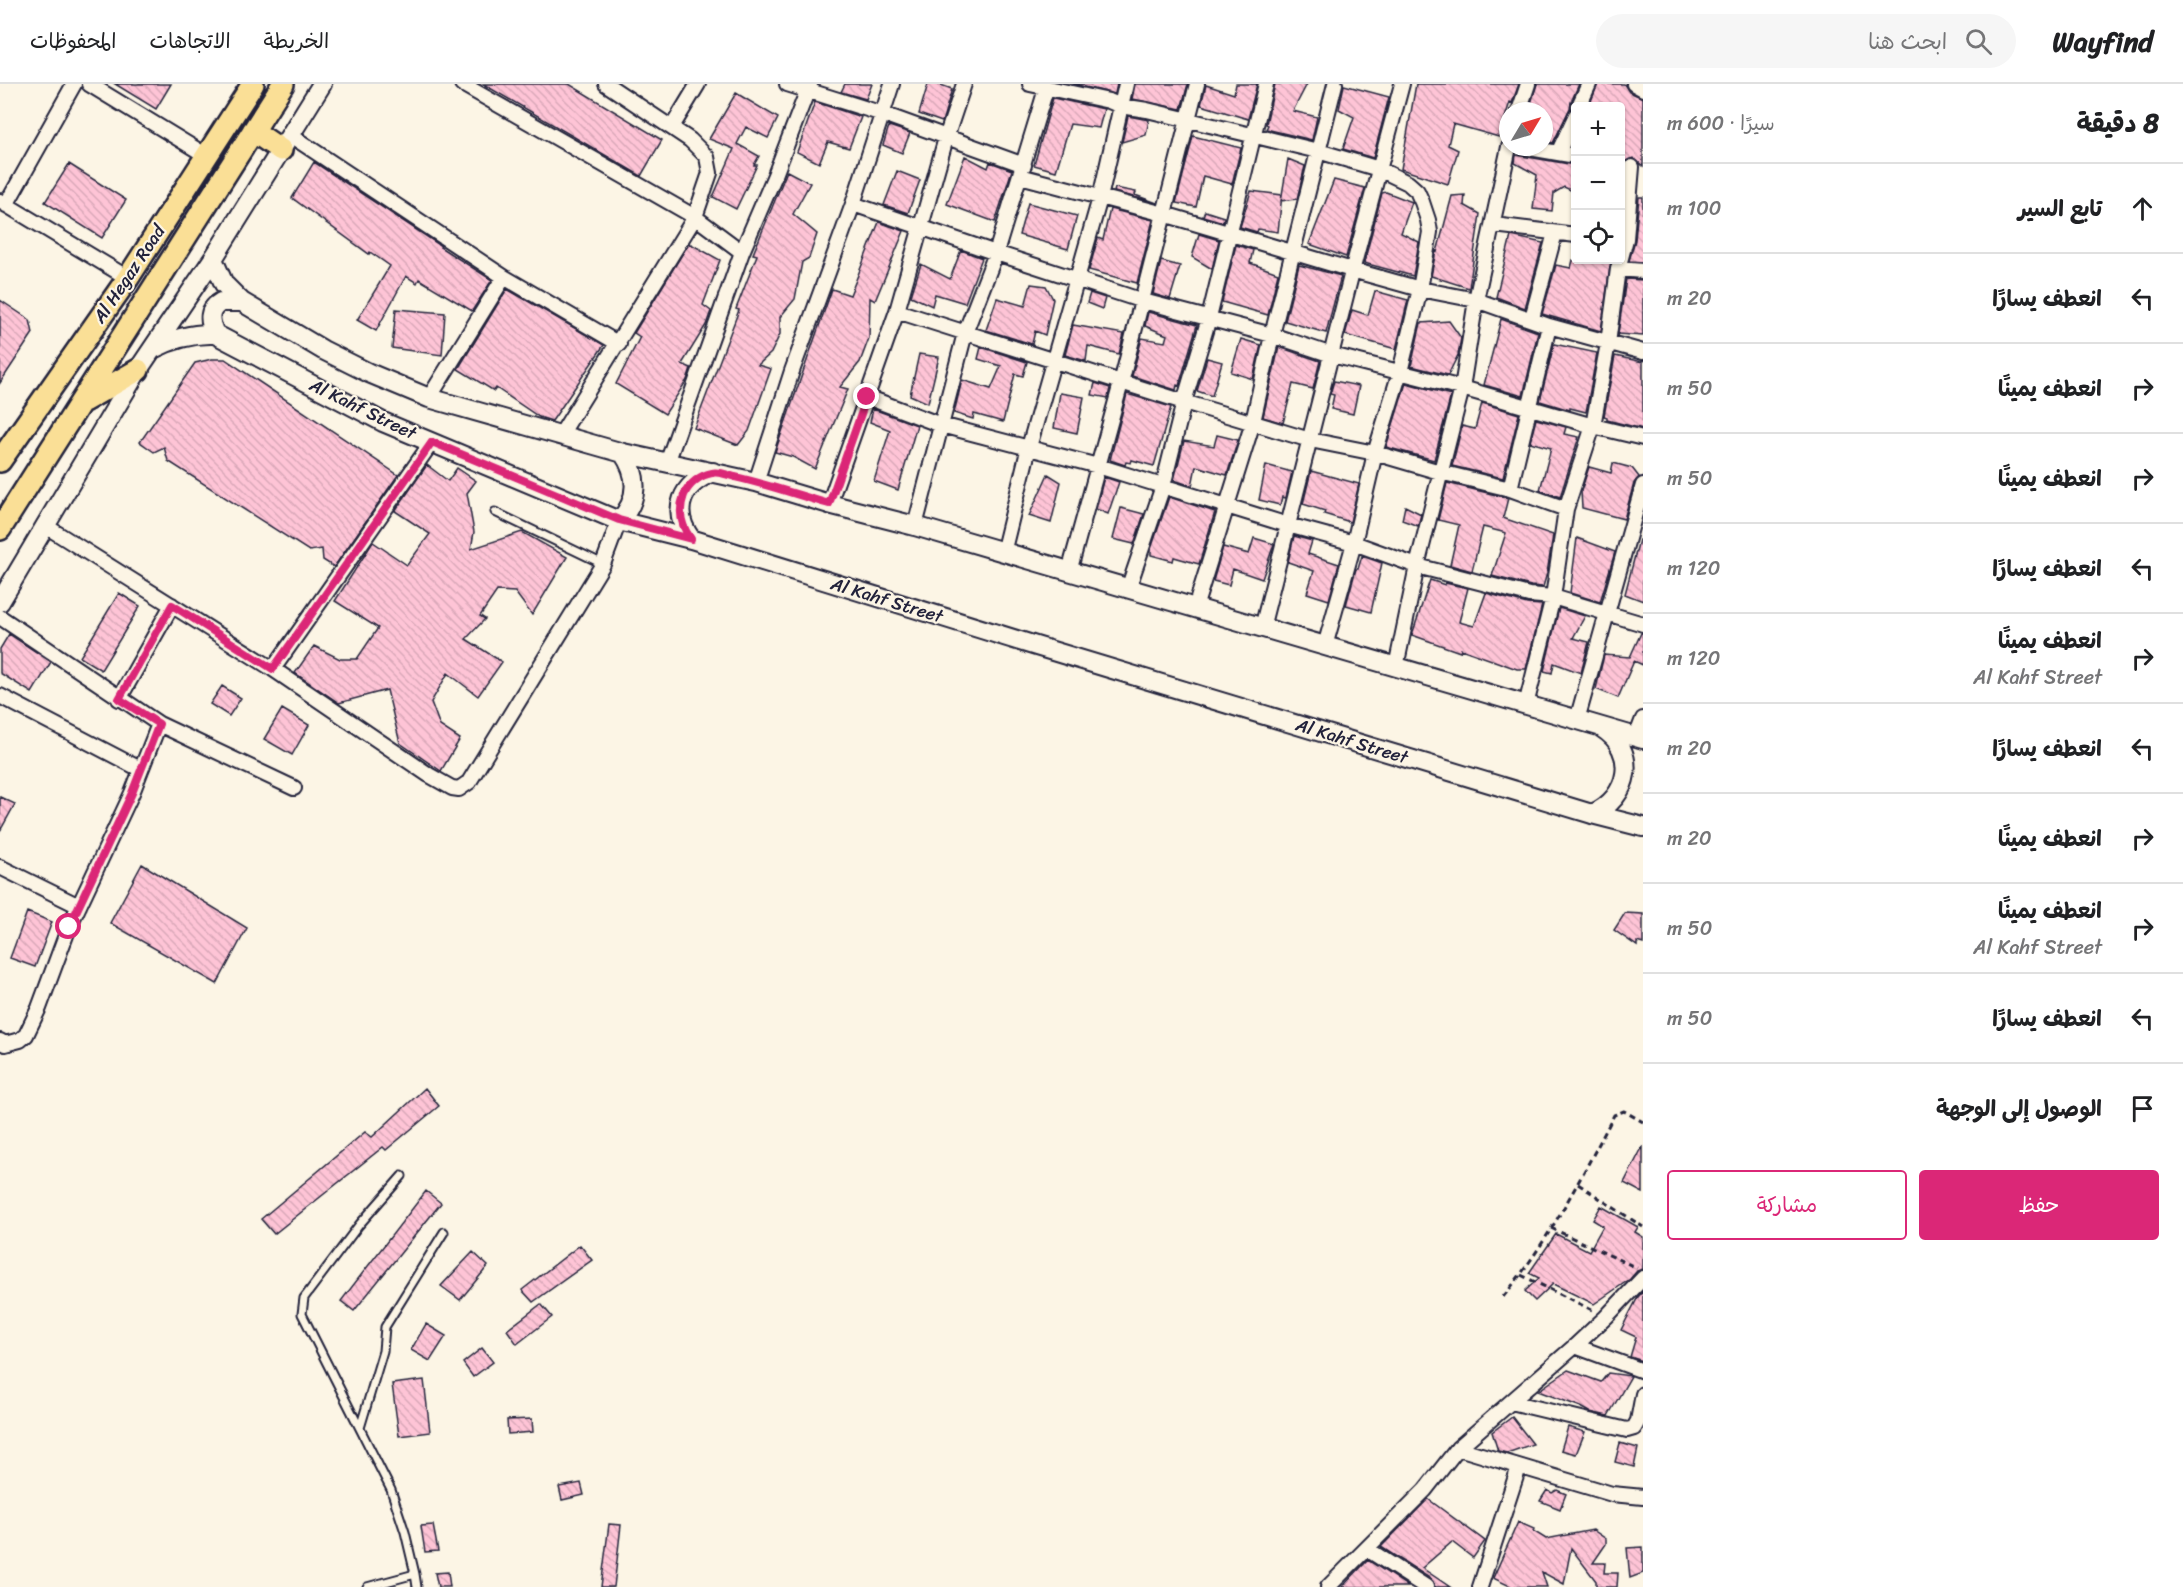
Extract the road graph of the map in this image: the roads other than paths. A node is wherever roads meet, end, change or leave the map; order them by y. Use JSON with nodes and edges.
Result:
{"nodes":[{"id":1,"x":74,"y":84,"type":"edge"},
{"id":2,"x":89,"y":84,"type":"edge"},
{"id":3,"x":253,"y":84,"type":"edge"},
{"id":4,"x":283,"y":84,"type":"edge"},
{"id":5,"x":322,"y":84,"type":"edge"},
{"id":6,"x":462,"y":84,"type":"edge"},
{"id":7,"x":606,"y":84,"type":"edge"},
{"id":8,"x":698,"y":84,"type":"edge"},
{"id":9,"x":787,"y":84,"type":"edge"},
{"id":10,"x":892,"y":84,"type":"edge"},
{"id":11,"x":964,"y":84,"type":"edge"},
{"id":12,"x":1030,"y":84,"type":"edge"},
{"id":13,"x":1126,"y":84,"type":"edge"},
{"id":14,"x":1197,"y":84,"type":"edge"},
{"id":15,"x":1266,"y":84,"type":"edge"},
{"id":16,"x":1335,"y":84,"type":"edge"},
{"id":17,"x":1402,"y":84,"type":"edge"},
{"id":18,"x":1528,"y":84,"type":"edge"},
{"id":19,"x":1589,"y":84,"type":"edge"},
{"id":20,"x":1634,"y":84,"type":"edge"},
{"id":21,"x":808,"y":87,"type":"edge"},
{"id":22,"x":1643,"y":88,"type":"edge"},
{"id":23,"x":1046,"y":89,"type":"junction"},
{"id":24,"x":1522,"y":102,"type":"edge"},
{"id":25,"x":1581,"y":102,"type":"edge"},
{"id":26,"x":1121,"y":106,"type":"junction"},
{"id":27,"x":882,"y":114,"type":"junction"},
{"id":28,"x":1187,"y":121,"type":"junction"},
{"id":29,"x":1571,"y":124,"type":"edge"},
{"id":30,"x":672,"y":128,"type":"junction"},
{"id":31,"x":253,"y":131,"type":"junction"},
{"id":32,"x":1252,"y":137,"type":"junction"},
{"id":33,"x":946,"y":138,"type":"junction"},
{"id":34,"x":286,"y":143,"type":"junction"},
{"id":35,"x":1318,"y":151,"type":"junction"},
{"id":36,"x":1553,"y":152,"type":"edge"},
{"id":37,"x":1558,"y":153,"type":"junction"},
{"id":38,"x":1571,"y":155,"type":"edge"},
{"id":39,"x":207,"y":156,"type":"junction"},
{"id":40,"x":1507,"y":156,"type":"edge"},
{"id":41,"x":1632,"y":168,"type":"edge"},
{"id":42,"x":1379,"y":169,"type":"junction"},
{"id":43,"x":1022,"y":171,"type":"junction"},
{"id":44,"x":1100,"y":198,"type":"junction"},
{"id":45,"x":3,"y":203,"type":"edge"},
{"id":46,"x":854,"y":204,"type":"junction"},
{"id":47,"x":1164,"y":214,"type":"junction"},
{"id":48,"x":695,"y":217,"type":"junction"},
{"id":49,"x":1625,"y":223,"type":"edge"},
{"id":50,"x":1494,"y":225,"type":"junction"},
{"id":51,"x":921,"y":226,"type":"junction"},
{"id":52,"x":1555,"y":233,"type":"junction"},
{"id":53,"x":1230,"y":235,"type":"junction"},
{"id":54,"x":1571,"y":235,"type":"edge"},
{"id":55,"x":742,"y":252,"type":"junction"},
{"id":56,"x":996,"y":253,"type":"junction"},
{"id":57,"x":1293,"y":253,"type":"junction"},
{"id":58,"x":213,"y":259,"type":"junction"},
{"id":59,"x":1619,"y":264,"type":"edge"},
{"id":60,"x":1618,"y":269,"type":"junction"},
{"id":61,"x":1352,"y":270,"type":"junction"},
{"id":62,"x":1643,"y":271,"type":"edge"},
{"id":63,"x":504,"y":277,"type":"junction"},
{"id":64,"x":128,"y":278,"type":"junction"},
{"id":65,"x":1077,"y":278,"type":"junction"},
{"id":66,"x":1420,"y":289,"type":"junction"},
{"id":67,"x":1476,"y":300,"type":"junction"},
{"id":68,"x":1143,"y":301,"type":"junction"},
{"id":69,"x":242,"y":302,"type":"junction"},
{"id":70,"x":897,"y":311,"type":"junction"},
{"id":71,"x":1209,"y":318,"type":"junction"},
{"id":72,"x":1532,"y":318,"type":"junction"},
{"id":73,"x":1549,"y":326,"type":"junction"},
{"id":74,"x":965,"y":333,"type":"junction"},
{"id":75,"x":215,"y":334,"type":"junction"},
{"id":76,"x":1272,"y":335,"type":"junction"},
{"id":77,"x":1608,"y":343,"type":"junction"},
{"id":78,"x":619,"y":344,"type":"junction"},
{"id":79,"x":153,"y":349,"type":"junction"},
{"id":80,"x":1643,"y":352,"type":"edge"},
{"id":81,"x":1332,"y":355,"type":"junction"},
{"id":82,"x":1052,"y":362,"type":"junction"},
{"id":83,"x":138,"y":370,"type":"junction"},
{"id":84,"x":1400,"y":372,"type":"junction"},
{"id":85,"x":1121,"y":383,"type":"junction"},
{"id":86,"x":1462,"y":387,"type":"junction"},
{"id":87,"x":867,"y":397,"type":"junction"},
{"id":88,"x":429,"y":398,"type":"junction"},
{"id":89,"x":1184,"y":402,"type":"junction"},
{"id":90,"x":81,"y":403,"type":"junction"},
{"id":91,"x":1528,"y":408,"type":"junction"},
{"id":92,"x":1253,"y":422,"type":"junction"},
{"id":93,"x":941,"y":425,"type":"junction"},
{"id":94,"x":1593,"y":426,"type":"junction"},
{"id":95,"x":560,"y":436,"type":"junction"},
{"id":96,"x":1643,"y":438,"type":"edge"},
{"id":97,"x":1310,"y":440,"type":"junction"},
{"id":98,"x":432,"y":442,"type":"junction"},
{"id":99,"x":1029,"y":447,"type":"junction"},
{"id":100,"x":623,"y":453,"type":"junction"},
{"id":101,"x":1375,"y":453,"type":"junction"},
{"id":102,"x":0,"y":461,"type":"edge"},
{"id":103,"x":667,"y":463,"type":"junction"},
{"id":104,"x":1098,"y":466,"type":"junction"},
{"id":105,"x":713,"y":472,"type":"junction"},
{"id":106,"x":1440,"y":472,"type":"junction"},
{"id":107,"x":756,"y":482,"type":"junction"},
{"id":108,"x":1643,"y":485,"type":"edge"},
{"id":109,"x":1163,"y":486,"type":"junction"},
{"id":110,"x":1510,"y":489,"type":"junction"},
{"id":111,"x":829,"y":504,"type":"junction"},
{"id":112,"x":1226,"y":506,"type":"junction"},
{"id":113,"x":1566,"y":509,"type":"junction"},
{"id":114,"x":495,"y":512,"type":"dead end"},
{"id":115,"x":619,"y":520,"type":"junction"},
{"id":116,"x":44,"y":525,"type":"junction"},
{"id":117,"x":1288,"y":525,"type":"junction"},
{"id":118,"x":915,"y":526,"type":"junction"},
{"id":119,"x":0,"y":529,"type":"edge"},
{"id":120,"x":691,"y":539,"type":"junction"},
{"id":121,"x":1354,"y":543,"type":"junction"},
{"id":122,"x":1003,"y":553,"type":"junction"},
{"id":123,"x":603,"y":564,"type":"junction"},
{"id":124,"x":1418,"y":566,"type":"junction"},
{"id":125,"x":1069,"y":572,"type":"junction"},
{"id":126,"x":1128,"y":589,"type":"junction"},
{"id":127,"x":1553,"y":597,"type":"junction"},
{"id":128,"x":0,"y":602,"type":"edge"},
{"id":129,"x":172,"y":605,"type":"junction"},
{"id":130,"x":1195,"y":609,"type":"junction"},
{"id":131,"x":1608,"y":614,"type":"junction"},
{"id":132,"x":0,"y":617,"type":"edge"},
{"id":133,"x":1643,"y":624,"type":"edge"},
{"id":134,"x":1262,"y":628,"type":"junction"},
{"id":135,"x":1325,"y":646,"type":"junction"},
{"id":136,"x":1396,"y":667,"type":"junction"},
{"id":137,"x":273,"y":669,"type":"junction"},
{"id":138,"x":0,"y":696,"type":"edge"},
{"id":139,"x":119,"y":699,"type":"junction"},
{"id":140,"x":1526,"y":705,"type":"junction"},
{"id":141,"x":1643,"y":719,"type":"edge"},
{"id":142,"x":1577,"y":720,"type":"junction"},
{"id":143,"x":159,"y":724,"type":"junction"},
{"id":144,"x":1599,"y":726,"type":"junction"},
{"id":145,"x":1640,"y":738,"type":"edge"},
{"id":146,"x":140,"y":769,"type":"junction"},
{"id":147,"x":294,"y":788,"type":"dead end"},
{"id":148,"x":1592,"y":814,"type":"junction"},
{"id":149,"x":1643,"y":826,"type":"edge"},
{"id":150,"x":0,"y":867,"type":"edge"},
{"id":151,"x":79,"y":906,"type":"junction"},
{"id":152,"x":0,"y":1041,"type":"edge"},
{"id":153,"x":402,"y":1176,"type":"dead end"},
{"id":154,"x":444,"y":1232,"type":"dead end"},
{"id":155,"x":1641,"y":1284,"type":"edge"},
{"id":156,"x":1575,"y":1346,"type":"junction"},
{"id":157,"x":1643,"y":1371,"type":"edge"},
{"id":158,"x":1643,"y":1394,"type":"edge"},
{"id":159,"x":1511,"y":1402,"type":"junction"},
{"id":160,"x":360,"y":1428,"type":"junction"},
{"id":161,"x":1458,"y":1448,"type":"junction"},
{"id":162,"x":1519,"y":1467,"type":"junction"},
{"id":163,"x":1643,"y":1497,"type":"edge"},
{"id":164,"x":1367,"y":1549,"type":"junction"},
{"id":165,"x":415,"y":1574,"type":"junction"},
{"id":166,"x":368,"y":1587,"type":"edge"},
{"id":167,"x":417,"y":1587,"type":"edge"},
{"id":168,"x":1328,"y":1587,"type":"edge"},
{"id":169,"x":1426,"y":1587,"type":"edge"},
{"id":170,"x":1480,"y":1587,"type":"edge"}],
"edges":[{"from":1,"to":45,"type":"street"},
{"from":2,"to":39,"type":"street"},
{"from":3,"to":39,"type":"main road","name":"Al Hegaz Road"},
{"from":4,"to":31,"type":"main road","name":"Al Hegaz Road"},
{"from":5,"to":34,"type":"main road"},
{"from":6,"to":48,"type":"street"},
{"from":7,"to":30,"type":"street"},
{"from":8,"to":30,"type":"street"},
{"from":9,"to":21,"type":"street"},
{"from":10,"to":27,"type":"street"},
{"from":11,"to":33,"type":"street"},
{"from":12,"to":23,"type":"street"},
{"from":13,"to":26,"type":"street"},
{"from":14,"to":28,"type":"street"},
{"from":15,"to":32,"type":"street"},
{"from":16,"to":35,"type":"street"},
{"from":17,"to":42,"type":"street"},
{"from":18,"to":24,"type":"street"},
{"from":19,"to":25,"type":"street"},
{"from":20,"to":22,"type":"street"},
{"from":21,"to":27,"type":"street"},
{"from":21,"to":55,"type":"street"},
{"from":23,"to":26,"type":"street"},
{"from":23,"to":43,"type":"street"},
{"from":26,"to":28,"type":"street"},
{"from":26,"to":44,"type":"street"},
{"from":27,"to":33,"type":"street"},
{"from":27,"to":46,"type":"street"},
{"from":28,"to":32,"type":"street"},
{"from":28,"to":47,"type":"street"},
{"from":29,"to":37,"type":"street"},
{"from":30,"to":48,"type":"street"},
{"from":31,"to":34,"type":"main road"},
{"from":31,"to":90,"type":"main road","name":"Al Hegaz Road"},
{"from":32,"to":35,"type":"street"},
{"from":32,"to":53,"type":"street"},
{"from":33,"to":43,"type":"street"},
{"from":33,"to":51,"type":"street"},
{"from":34,"to":58,"type":"main road"},
{"from":34,"to":63,"type":"street"},
{"from":35,"to":42,"type":"street"},
{"from":35,"to":57,"type":"street"},
{"from":36,"to":37,"type":"street"},
{"from":37,"to":38,"type":"street"},
{"from":39,"to":64,"type":"main road","name":"Al Hegaz Road"},
{"from":40,"to":50,"type":"street"},
{"from":41,"to":49,"type":"street"},
{"from":42,"to":61,"type":"street"},
{"from":42,"to":66,"type":"street"},
{"from":43,"to":44,"type":"street"},
{"from":43,"to":56,"type":"street"},
{"from":44,"to":47,"type":"street"},
{"from":44,"to":65,"type":"street"},
{"from":45,"to":64,"type":"street"},
{"from":46,"to":51,"type":"street"},
{"from":46,"to":107,"type":"street"},
{"from":47,"to":53,"type":"street"},
{"from":47,"to":68,"type":"street"},
{"from":48,"to":55,"type":"street"},
{"from":48,"to":78,"type":"street"},
{"from":50,"to":52,"type":"street"},
{"from":50,"to":67,"type":"street"},
{"from":51,"to":56,"type":"street"},
{"from":51,"to":70,"type":"street"},
{"from":52,"to":54,"type":"street"},
{"from":52,"to":72,"type":"street"},
{"from":53,"to":57,"type":"street"},
{"from":53,"to":71,"type":"street"},
{"from":55,"to":103,"type":"street"},
{"from":56,"to":65,"type":"street"},
{"from":56,"to":74,"type":"street"},
{"from":57,"to":61,"type":"street"},
{"from":57,"to":76,"type":"street"},
{"from":58,"to":69,"type":"main road","name":"Al Kahf Street"},
{"from":58,"to":79,"type":"main road"},
{"from":59,"to":60,"type":"street"},
{"from":60,"to":62,"type":"street"},
{"from":60,"to":77,"type":"street"},
{"from":61,"to":66,"type":"street"},
{"from":61,"to":81,"type":"street"},
{"from":63,"to":78,"type":"street"},
{"from":63,"to":88,"type":"street"},
{"from":64,"to":102,"type":"main road","name":"Al Hegaz Road"},
{"from":65,"to":68,"type":"street"},
{"from":65,"to":82,"type":"street"},
{"from":66,"to":67,"type":"street"},
{"from":66,"to":84,"type":"street"},
{"from":67,"to":72,"type":"street"},
{"from":67,"to":86,"type":"street"},
{"from":68,"to":71,"type":"street"},
{"from":68,"to":85,"type":"street"},
{"from":69,"to":75,"type":"main road"},
{"from":69,"to":88,"type":"main road","name":"Al Kahf Street"},
{"from":70,"to":74,"type":"street"},
{"from":70,"to":87,"type":"street"},
{"from":71,"to":76,"type":"street"},
{"from":71,"to":89,"type":"street"},
{"from":72,"to":73,"type":"street"},
{"from":73,"to":77,"type":"street"},
{"from":73,"to":91,"type":"street"},
{"from":74,"to":82,"type":"street"},
{"from":74,"to":93,"type":"street"},
{"from":75,"to":79,"type":"main road"},
{"from":75,"to":98,"type":"main road","name":"Al Kahf Street"},
{"from":76,"to":81,"type":"street"},
{"from":76,"to":92,"type":"street"},
{"from":77,"to":80,"type":"street"},
{"from":77,"to":94,"type":"street"},
{"from":78,"to":95,"type":"street"},
{"from":79,"to":83,"type":"main road"},
{"from":81,"to":84,"type":"street"},
{"from":81,"to":97,"type":"street"},
{"from":82,"to":85,"type":"street"},
{"from":82,"to":99,"type":"street"},
{"from":83,"to":90,"type":"main road"},
{"from":83,"to":116,"type":"main road"},
{"from":84,"to":86,"type":"street"},
{"from":84,"to":101,"type":"street"},
{"from":85,"to":89,"type":"street"},
{"from":85,"to":104,"type":"street"},
{"from":86,"to":91,"type":"street"},
{"from":86,"to":106,"type":"street"},
{"from":87,"to":93,"type":"street"},
{"from":87,"to":111,"type":"street"},
{"from":88,"to":95,"type":"main road","name":"Al Kahf Street"},
{"from":89,"to":92,"type":"street"},
{"from":89,"to":109,"type":"street"},
{"from":90,"to":119,"type":"main road","name":"Al Hegaz Road"},
{"from":91,"to":94,"type":"street"},
{"from":91,"to":110,"type":"street"},
{"from":92,"to":97,"type":"street"},
{"from":92,"to":112,"type":"street"},
{"from":93,"to":99,"type":"street"},
{"from":93,"to":118,"type":"street"},
{"from":94,"to":96,"type":"street"},
{"from":94,"to":113,"type":"street"},
{"from":95,"to":100,"type":"main road","name":"Al Kahf Street"},
{"from":97,"to":101,"type":"street"},
{"from":97,"to":117,"type":"street"},
{"from":98,"to":115,"type":"main road","name":"Al Kahf Street"},
{"from":98,"to":137,"type":"street"},
{"from":99,"to":104,"type":"street"},
{"from":99,"to":122,"type":"street"},
{"from":100,"to":103,"type":"main road","name":"Al Kahf Street"},
{"from":100,"to":115,"type":"main road"},
{"from":101,"to":106,"type":"street"},
{"from":101,"to":121,"type":"street"},
{"from":103,"to":105,"type":"main road","name":"Al Kahf Street"},
{"from":104,"to":109,"type":"street"},
{"from":104,"to":125,"type":"street"},
{"from":105,"to":107,"type":"main road","name":"Al Kahf Street"},
{"from":105,"to":120,"type":"main road"},
{"from":106,"to":110,"type":"street"},
{"from":106,"to":124,"type":"street"},
{"from":107,"to":111,"type":"main road","name":"Al Kahf Street"},
{"from":108,"to":131,"type":"street"},
{"from":109,"to":112,"type":"street"},
{"from":109,"to":126,"type":"street"},
{"from":110,"to":113,"type":"street"},
{"from":111,"to":118,"type":"main road","name":"Al Kahf Street"},
{"from":112,"to":117,"type":"street"},
{"from":112,"to":130,"type":"street"},
{"from":113,"to":127,"type":"street"},
{"from":114,"to":123,"type":"lane"},
{"from":115,"to":120,"type":"main road","name":"Al Kahf Street"},
{"from":115,"to":123,"type":"street"},
{"from":116,"to":128,"type":"main road"},
{"from":116,"to":129,"type":"street"},
{"from":117,"to":121,"type":"street"},
{"from":117,"to":134,"type":"street"},
{"from":118,"to":122,"type":"main road","name":"Al Kahf Street"},
{"from":120,"to":148,"type":"main road","name":"Al Kahf Street"},
{"from":121,"to":124,"type":"street"},
{"from":121,"to":135,"type":"street"},
{"from":122,"to":125,"type":"main road","name":"Al Kahf Street"},
{"from":123,"to":137,"type":"street"},
{"from":124,"to":127,"type":"street"},
{"from":124,"to":136,"type":"street"},
{"from":125,"to":126,"type":"main road","name":"Al Kahf Street"},
{"from":126,"to":130,"type":"main road","name":"Al Kahf Street"},
{"from":127,"to":131,"type":"street"},
{"from":127,"to":140,"type":"street"},
{"from":129,"to":137,"type":"street"},
{"from":129,"to":139,"type":"street"},
{"from":130,"to":134,"type":"main road","name":"Al Kahf Street"},
{"from":131,"to":133,"type":"street"},
{"from":131,"to":142,"type":"street"},
{"from":132,"to":139,"type":"street"},
{"from":134,"to":135,"type":"main road","name":"Al Kahf Street"},
{"from":135,"to":136,"type":"main road","name":"Al Kahf Street"},
{"from":136,"to":140,"type":"main road","name":"Al Kahf Street"},
{"from":138,"to":146,"type":"street"},
{"from":139,"to":143,"type":"street"},
{"from":140,"to":142,"type":"main road","name":"Al Kahf Street"},
{"from":141,"to":145,"type":"street"},
{"from":142,"to":144,"type":"main road","name":"Al Kahf Street"},
{"from":143,"to":146,"type":"street"},
{"from":143,"to":147,"type":"street"},
{"from":144,"to":145,"type":"main road","name":"Al Kahf Street"},
{"from":144,"to":148,"type":"main road"},
{"from":146,"to":151,"type":"street"},
{"from":148,"to":149,"type":"main road","name":"Al Kahf Street"},
{"from":150,"to":151,"type":"street"},
{"from":151,"to":152,"type":"street"},
{"from":153,"to":160,"type":"lane"},
{"from":154,"to":160,"type":"lane"},
{"from":155,"to":156,"type":"street"},
{"from":156,"to":157,"type":"street"},
{"from":156,"to":159,"type":"street"},
{"from":158,"to":159,"type":"street"},
{"from":159,"to":161,"type":"street"},
{"from":160,"to":165,"type":"lane"},
{"from":161,"to":162,"type":"street"},
{"from":161,"to":164,"type":"street"},
{"from":162,"to":163,"type":"street"},
{"from":162,"to":170,"type":"street"},
{"from":164,"to":168,"type":"street"},
{"from":164,"to":169,"type":"street"},
{"from":165,"to":166,"type":"lane"},
{"from":165,"to":167,"type":"lane"}]}
